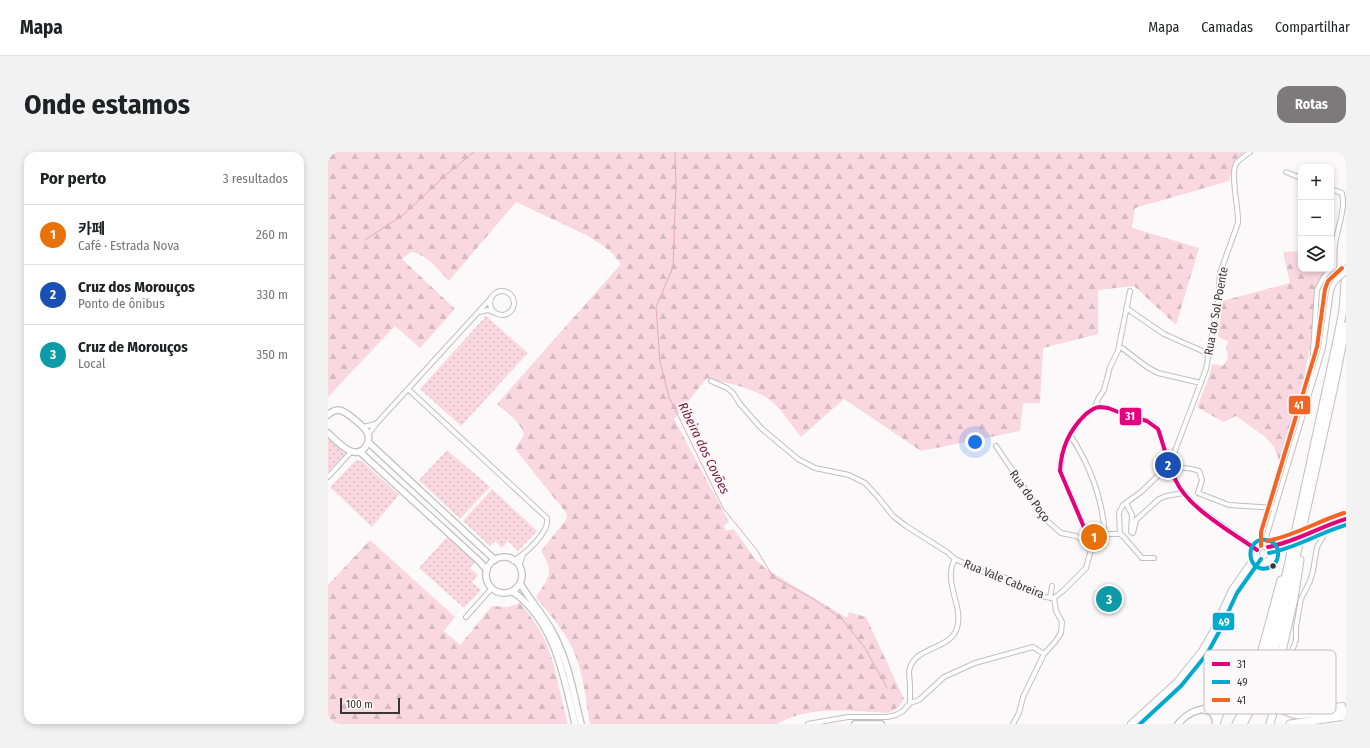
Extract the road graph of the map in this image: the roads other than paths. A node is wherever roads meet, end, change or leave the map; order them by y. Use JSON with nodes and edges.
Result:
{"nodes":[{"id":1,"x":1250,"y":152,"type":"edge"},
{"id":2,"x":1286,"y":172,"type":"dead end"},
{"id":3,"x":1298,"y":177,"type":"edge"},
{"id":4,"x":1334,"y":190,"type":"edge"},
{"id":5,"x":1346,"y":270,"type":"edge"},
{"id":6,"x":1130,"y":291,"type":"dead end"},
{"id":7,"x":492,"y":297,"type":"junction"},
{"id":8,"x":1126,"y":308,"type":"junction"},
{"id":9,"x":478,"y":312,"type":"junction"},
{"id":10,"x":494,"y":313,"type":"junction"},
{"id":11,"x":1346,"y":326,"type":"edge"},
{"id":12,"x":1118,"y":347,"type":"junction"},
{"id":13,"x":1209,"y":354,"type":"junction"},
{"id":14,"x":711,"y":381,"type":"dead end"},
{"id":15,"x":1201,"y":383,"type":"junction"},
{"id":16,"x":1311,"y":387,"type":"junction"},
{"id":17,"x":408,"y":389,"type":"junction"},
{"id":18,"x":328,"y":406,"type":"edge"},
{"id":19,"x":1095,"y":408,"type":"junction"},
{"id":20,"x":334,"y":411,"type":"junction"},
{"id":21,"x":328,"y":415,"type":"edge"},
{"id":22,"x":376,"y":424,"type":"junction"},
{"id":23,"x":363,"y":428,"type":"junction"},
{"id":24,"x":328,"y":433,"type":"edge"},
{"id":25,"x":368,"y":435,"type":"junction"},
{"id":26,"x":1070,"y":435,"type":"junction"},
{"id":27,"x":368,"y":442,"type":"junction"},
{"id":28,"x":996,"y":446,"type":"dead end"},
{"id":29,"x":350,"y":452,"type":"junction"},
{"id":30,"x":360,"y":452,"type":"junction"},
{"id":31,"x":1171,"y":466,"type":"junction"},
{"id":32,"x":328,"y":477,"type":"edge"},
{"id":33,"x":1184,"y":493,"type":"junction"},
{"id":34,"x":1126,"y":502,"type":"junction"},
{"id":35,"x":1275,"y":508,"type":"junction"},
{"id":36,"x":1346,"y":519,"type":"edge"},
{"id":37,"x":1328,"y":525,"type":"junction"},
{"id":38,"x":1105,"y":534,"type":"junction"},
{"id":39,"x":1120,"y":534,"type":"junction"},
{"id":40,"x":1267,"y":534,"type":"junction"},
{"id":41,"x":1301,"y":539,"type":"junction"},
{"id":42,"x":1280,"y":545,"type":"junction"},
{"id":43,"x":1292,"y":546,"type":"junction"},
{"id":44,"x":1268,"y":547,"type":"junction"},
{"id":45,"x":1092,"y":548,"type":"junction"},
{"id":46,"x":1258,"y":551,"type":"junction"},
{"id":47,"x":1272,"y":553,"type":"junction"},
{"id":48,"x":523,"y":555,"type":"junction"},
{"id":49,"x":1154,"y":558,"type":"dead end"},
{"id":50,"x":955,"y":559,"type":"junction"},
{"id":51,"x":495,"y":560,"type":"junction"},
{"id":52,"x":513,"y":560,"type":"junction"},
{"id":53,"x":1260,"y":561,"type":"junction"},
{"id":54,"x":519,"y":566,"type":"junction"},
{"id":55,"x":1250,"y":566,"type":"junction"},
{"id":56,"x":487,"y":570,"type":"junction"},
{"id":57,"x":520,"y":583,"type":"junction"},
{"id":58,"x":1052,"y":586,"type":"dead end"},
{"id":59,"x":492,"y":588,"type":"junction"},
{"id":60,"x":512,"y":591,"type":"junction"},
{"id":61,"x":1052,"y":598,"type":"junction"},
{"id":62,"x":466,"y":617,"type":"dead end"},
{"id":63,"x":1262,"y":650,"type":"edge"},
{"id":64,"x":1272,"y":650,"type":"edge"},
{"id":65,"x":1272,"y":650,"type":"edge"},
{"id":66,"x":1282,"y":650,"type":"edge"},
{"id":67,"x":1292,"y":650,"type":"edge"},
{"id":68,"x":1044,"y":654,"type":"junction"},
{"id":69,"x":910,"y":703,"type":"junction"},
{"id":70,"x":1204,"y":708,"type":"edge"},
{"id":71,"x":1197,"y":710,"type":"junction"},
{"id":72,"x":1204,"y":711,"type":"edge"},
{"id":73,"x":1213,"y":714,"type":"edge"},
{"id":74,"x":1242,"y":714,"type":"edge"},
{"id":75,"x":1247,"y":714,"type":"edge"},
{"id":76,"x":1273,"y":714,"type":"edge"},
{"id":77,"x":1292,"y":714,"type":"edge"},
{"id":78,"x":1304,"y":714,"type":"edge"},
{"id":79,"x":1346,"y":716,"type":"edge"},
{"id":80,"x":1216,"y":723,"type":"edge"},
{"id":81,"x":575,"y":724,"type":"edge"},
{"id":82,"x":581,"y":724,"type":"edge"},
{"id":83,"x":808,"y":724,"type":"edge"},
{"id":84,"x":855,"y":724,"type":"edge"},
{"id":85,"x":881,"y":724,"type":"edge"},
{"id":86,"x":1013,"y":724,"type":"edge"},
{"id":87,"x":1131,"y":724,"type":"edge"},
{"id":88,"x":1178,"y":724,"type":"edge"},
{"id":89,"x":1236,"y":724,"type":"edge"},
{"id":90,"x":1243,"y":724,"type":"edge"},
{"id":91,"x":1270,"y":724,"type":"edge"},
{"id":92,"x":1290,"y":724,"type":"edge"}],
"edges":[{"from":1,"to":13,"type":"street","name":"Rua do Sol Poente"},
{"from":2,"to":3,"type":"street"},
{"from":4,"to":16,"type":"street"},
{"from":5,"to":16,"type":"street","bridge":true},
{"from":5,"to":43,"type":"highway"},
{"from":6,"to":8,"type":"street"},
{"from":7,"to":9,"type":"street"},
{"from":7,"to":10,"type":"street"},
{"from":7,"to":10,"type":"street"},
{"from":8,"to":12,"type":"street"},
{"from":8,"to":13,"type":"street"},
{"from":9,"to":10,"type":"street"},
{"from":9,"to":17,"type":"street"},
{"from":11,"to":41,"type":"highway"},
{"from":12,"to":15,"type":"street"},
{"from":12,"to":19,"type":"street"},
{"from":13,"to":15,"type":"street","name":"Rua do Sol Poente"},
{"from":14,"to":50,"type":"street","name":"Rua Vale Cabreira"},
{"from":15,"to":31,"type":"street","name":"Rua do Sol Poente"},
{"from":16,"to":35,"type":"street"},
{"from":17,"to":22,"type":"street"},
{"from":17,"to":48,"type":"street"},
{"from":18,"to":20,"type":"street"},
{"from":19,"to":26,"type":"street"},
{"from":19,"to":31,"type":"street"},
{"from":20,"to":21,"type":"street"},
{"from":20,"to":23,"type":"street"},
{"from":22,"to":23,"type":"street"},
{"from":22,"to":25,"type":"street"},
{"from":23,"to":25,"type":"street"},
{"from":24,"to":29,"type":"street"},
{"from":25,"to":27,"type":"street"},
{"from":26,"to":38,"type":"street"},
{"from":26,"to":45,"type":"street"},
{"from":27,"to":30,"type":"street"},
{"from":27,"to":51,"type":"street"},
{"from":28,"to":45,"type":"street","name":"Rua do Poço"},
{"from":29,"to":30,"type":"street"},
{"from":29,"to":32,"type":"street"},
{"from":30,"to":56,"type":"street"},
{"from":31,"to":33,"type":"street"},
{"from":31,"to":34,"type":"street"},
{"from":31,"to":35,"type":"street"},
{"from":33,"to":34,"type":"street"},
{"from":33,"to":46,"type":"street"},
{"from":34,"to":39,"type":"street"},
{"from":35,"to":40,"type":"street"},
{"from":36,"to":37,"type":"main road"},
{"from":37,"to":42,"type":"main road","bridge":true},
{"from":37,"to":67,"type":"street"},
{"from":38,"to":39,"type":"street"},
{"from":38,"to":45,"type":"street"},
{"from":39,"to":49,"type":"street"},
{"from":40,"to":44,"type":"street"},
{"from":40,"to":46,"type":"street"},
{"from":41,"to":65,"type":"highway"},
{"from":41,"to":66,"type":"highway"},
{"from":42,"to":44,"type":"main road"},
{"from":42,"to":47,"type":"main road"},
{"from":43,"to":63,"type":"highway"},
{"from":43,"to":64,"type":"highway"},
{"from":44,"to":46,"type":"main road"},
{"from":44,"to":47,"type":"main road"},
{"from":45,"to":61,"type":"street"},
{"from":46,"to":53,"type":"main road"},
{"from":46,"to":55,"type":"main road"},
{"from":47,"to":53,"type":"main road"},
{"from":48,"to":52,"type":"street"},
{"from":48,"to":54,"type":"street"},
{"from":50,"to":61,"type":"street","name":"Rua Vale Cabreira"},
{"from":50,"to":69,"type":"street"},
{"from":51,"to":52,"type":"street"},
{"from":51,"to":56,"type":"street"},
{"from":52,"to":54,"type":"street"},
{"from":53,"to":55,"type":"main road"},
{"from":54,"to":57,"type":"street"},
{"from":55,"to":87,"type":"main road"},
{"from":56,"to":59,"type":"street"},
{"from":57,"to":60,"type":"street"},
{"from":57,"to":82,"type":"street"},
{"from":58,"to":61,"type":"street"},
{"from":59,"to":60,"type":"street"},
{"from":59,"to":62,"type":"street"},
{"from":60,"to":81,"type":"street"},
{"from":61,"to":68,"type":"street"},
{"from":68,"to":69,"type":"street"},
{"from":68,"to":86,"type":"street"},
{"from":69,"to":83,"type":"street"},
{"from":70,"to":71,"type":"street"},
{"from":71,"to":72,"type":"street"},
{"from":71,"to":88,"type":"street"},
{"from":73,"to":80,"type":"street"},
{"from":74,"to":89,"type":"highway"},
{"from":75,"to":90,"type":"highway"},
{"from":76,"to":91,"type":"highway"},
{"from":77,"to":78,"type":"highway"},
{"from":79,"to":92,"type":"highway"},
{"from":84,"to":85,"type":"street"}]}
